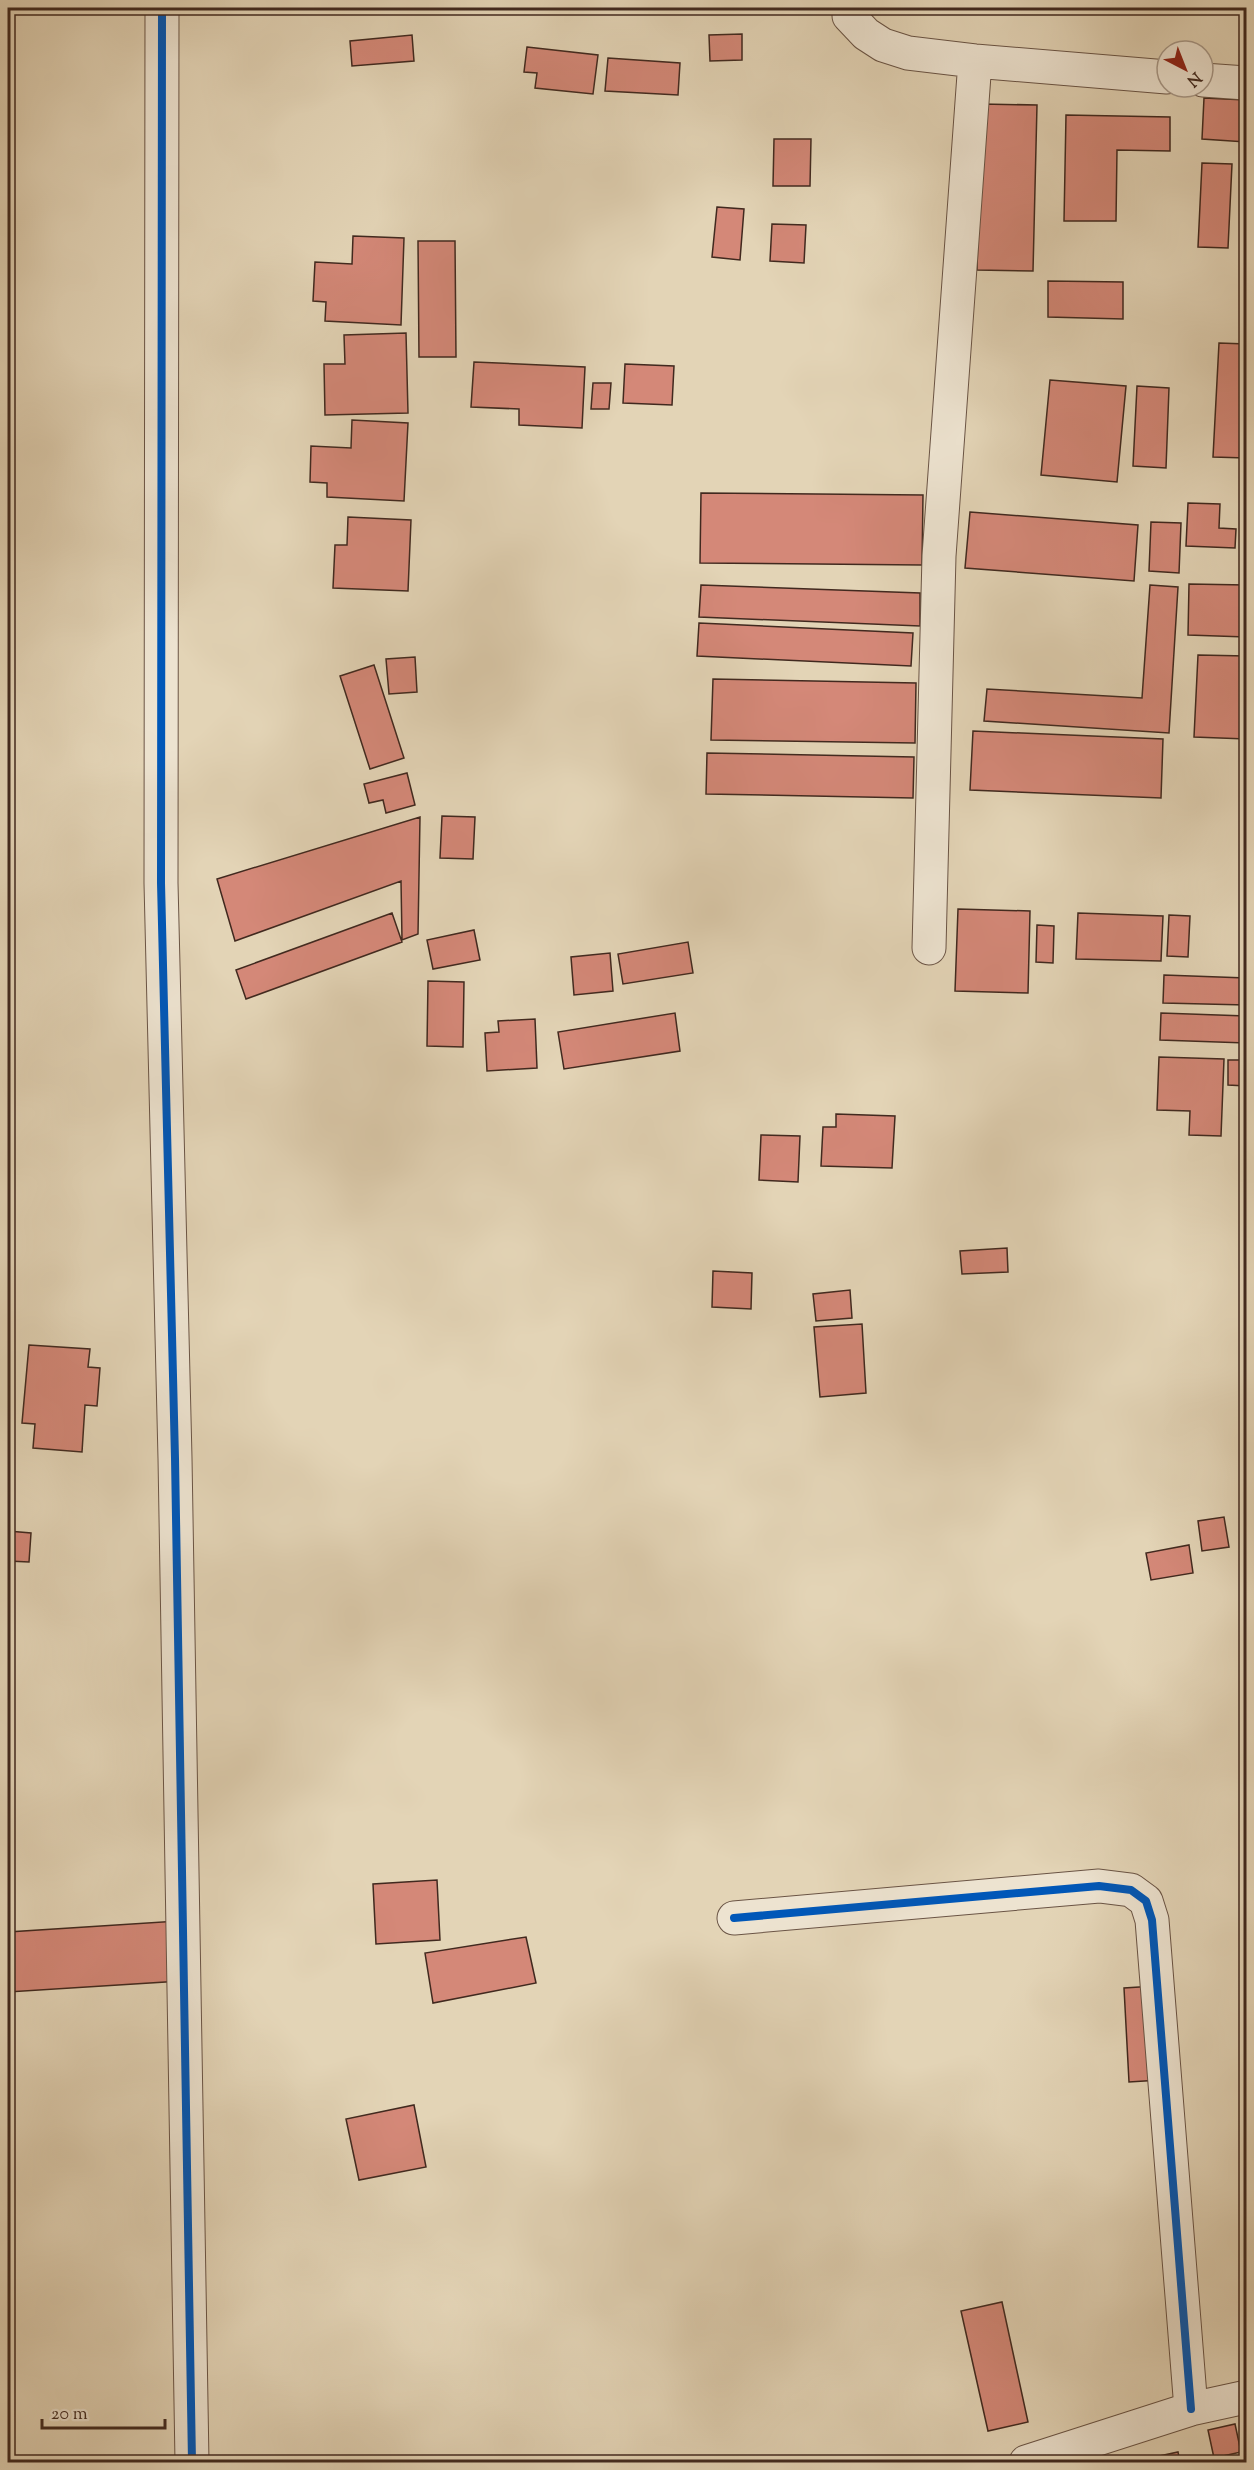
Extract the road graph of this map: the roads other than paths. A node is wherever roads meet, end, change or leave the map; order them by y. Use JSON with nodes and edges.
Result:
{"nodes":[{"id":1,"x":162,"y":8,"type":"edge"},
{"id":2,"x":849,"y":8,"type":"edge"},
{"id":3,"x":975,"y":61,"type":"junction"},
{"id":4,"x":1155,"y":76,"type":"edge"},
{"id":5,"x":1215,"y":81,"type":"edge"},
{"id":6,"x":1246,"y":83,"type":"edge"},
{"id":7,"x":929,"y":948,"type":"dead end"},
{"id":8,"x":734,"y":1918,"type":"dead end"},
{"id":9,"x":1246,"y":2397,"type":"edge"},
{"id":10,"x":1191,"y":2409,"type":"junction"},
{"id":11,"x":192,"y":2463,"type":"edge"},
{"id":12,"x":1026,"y":2463,"type":"edge"}],
"edges":[{"from":1,"to":11,"type":"street"},
{"from":2,"to":3,"type":"street"},
{"from":3,"to":4,"type":"street"},
{"from":3,"to":7,"type":"street"},
{"from":5,"to":6,"type":"street"},
{"from":8,"to":10,"type":"street"},
{"from":9,"to":10,"type":"street"},
{"from":10,"to":12,"type":"street"}]}
